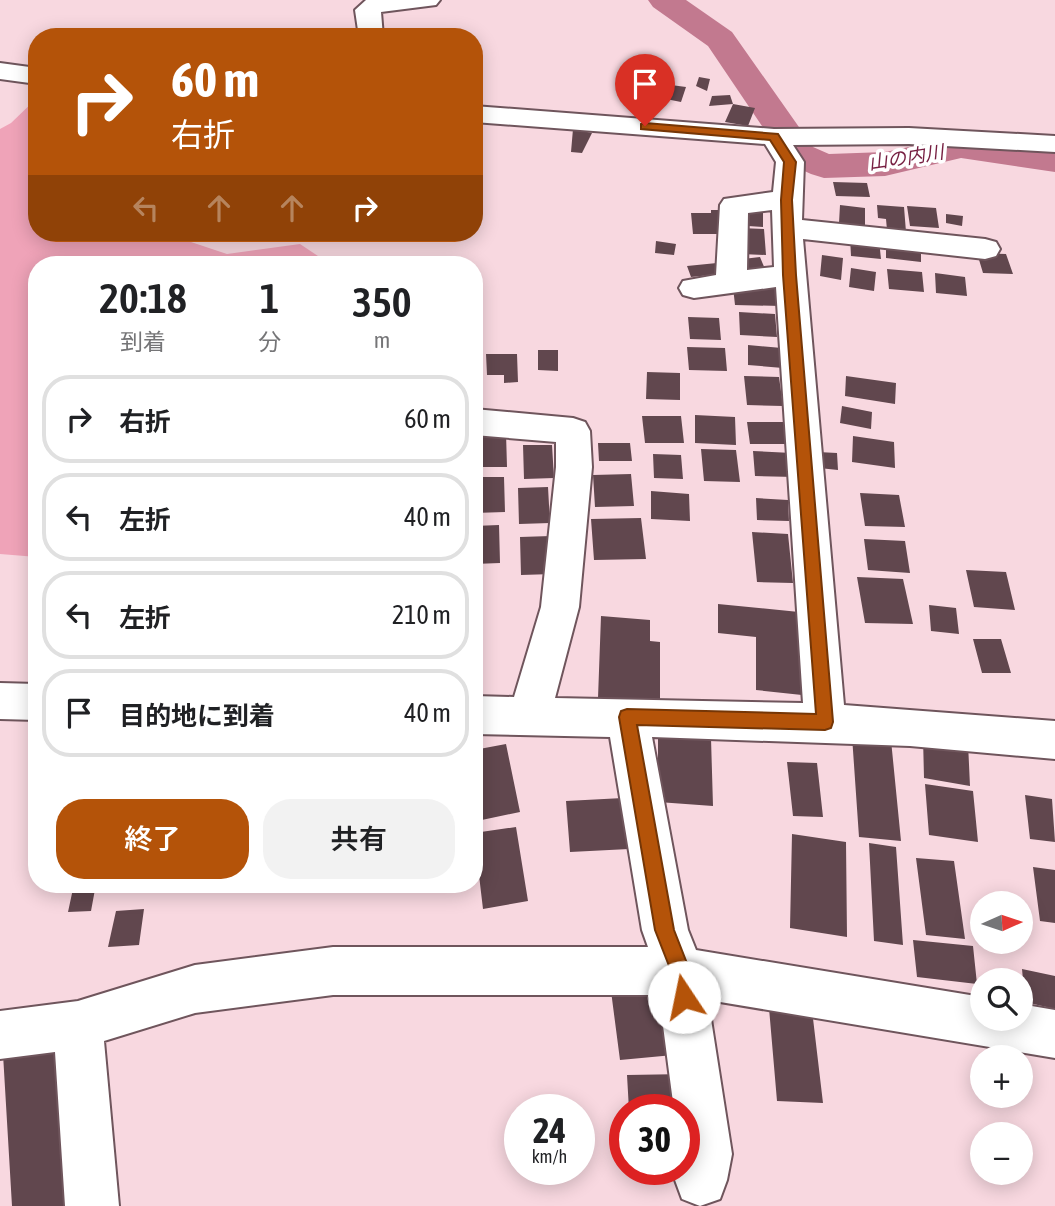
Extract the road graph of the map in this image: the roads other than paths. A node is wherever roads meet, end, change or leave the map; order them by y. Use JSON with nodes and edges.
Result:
{"nodes":[{"id":1,"x":428,"y":0,"type":"edge"},
{"id":2,"x":370,"y":28,"type":"edge"},
{"id":3,"x":0,"y":71,"type":"edge"},
{"id":4,"x":28,"y":75,"type":"edge"},
{"id":5,"x":483,"y":115,"type":"edge"},
{"id":6,"x":774,"y":136,"type":"junction"},
{"id":7,"x":1055,"y":144,"type":"edge"},
{"id":8,"x":788,"y":214,"type":"junction"},
{"id":9,"x":985,"y":249,"type":"dead end"},
{"id":10,"x":790,"y":275,"type":"junction"},
{"id":11,"x":731,"y":284,"type":"junction"},
{"id":12,"x":694,"y":288,"type":"dead end"},
{"id":13,"x":483,"y":423,"type":"edge"},
{"id":14,"x":0,"y":701,"type":"edge"},
{"id":15,"x":28,"y":702,"type":"edge"},
{"id":16,"x":483,"y":715,"type":"edge"},
{"id":17,"x":529,"y":717,"type":"junction"},
{"id":18,"x":627,"y":717,"type":"junction"},
{"id":19,"x":825,"y":722,"type":"junction"},
{"id":20,"x":1055,"y":740,"type":"edge"},
{"id":21,"x":680,"y":971,"type":"junction"},
{"id":22,"x":78,"y":1025,"type":"junction"},
{"id":23,"x":1055,"y":1034,"type":"edge"},
{"id":24,"x":0,"y":1035,"type":"edge"},
{"id":25,"x":701,"y":1180,"type":"dead end"},
{"id":26,"x":92,"y":1206,"type":"edge"}],
"edges":[{"from":1,"to":2,"type":"street"},
{"from":3,"to":4,"type":"street"},
{"from":5,"to":6,"type":"street"},
{"from":6,"to":7,"type":"street"},
{"from":6,"to":8,"type":"street"},
{"from":8,"to":9,"type":"street"},
{"from":8,"to":10,"type":"street"},
{"from":8,"to":11,"type":"street"},
{"from":10,"to":11,"type":"street"},
{"from":10,"to":19,"type":"street"},
{"from":11,"to":12,"type":"street"},
{"from":13,"to":17,"type":"street"},
{"from":14,"to":15,"type":"street"},
{"from":16,"to":17,"type":"street"},
{"from":17,"to":18,"type":"street"},
{"from":18,"to":19,"type":"street"},
{"from":18,"to":21,"type":"street"},
{"from":19,"to":20,"type":"street"},
{"from":21,"to":22,"type":"street"},
{"from":21,"to":23,"type":"street"},
{"from":21,"to":25,"type":"street"},
{"from":22,"to":24,"type":"street"},
{"from":22,"to":26,"type":"street"}]}
